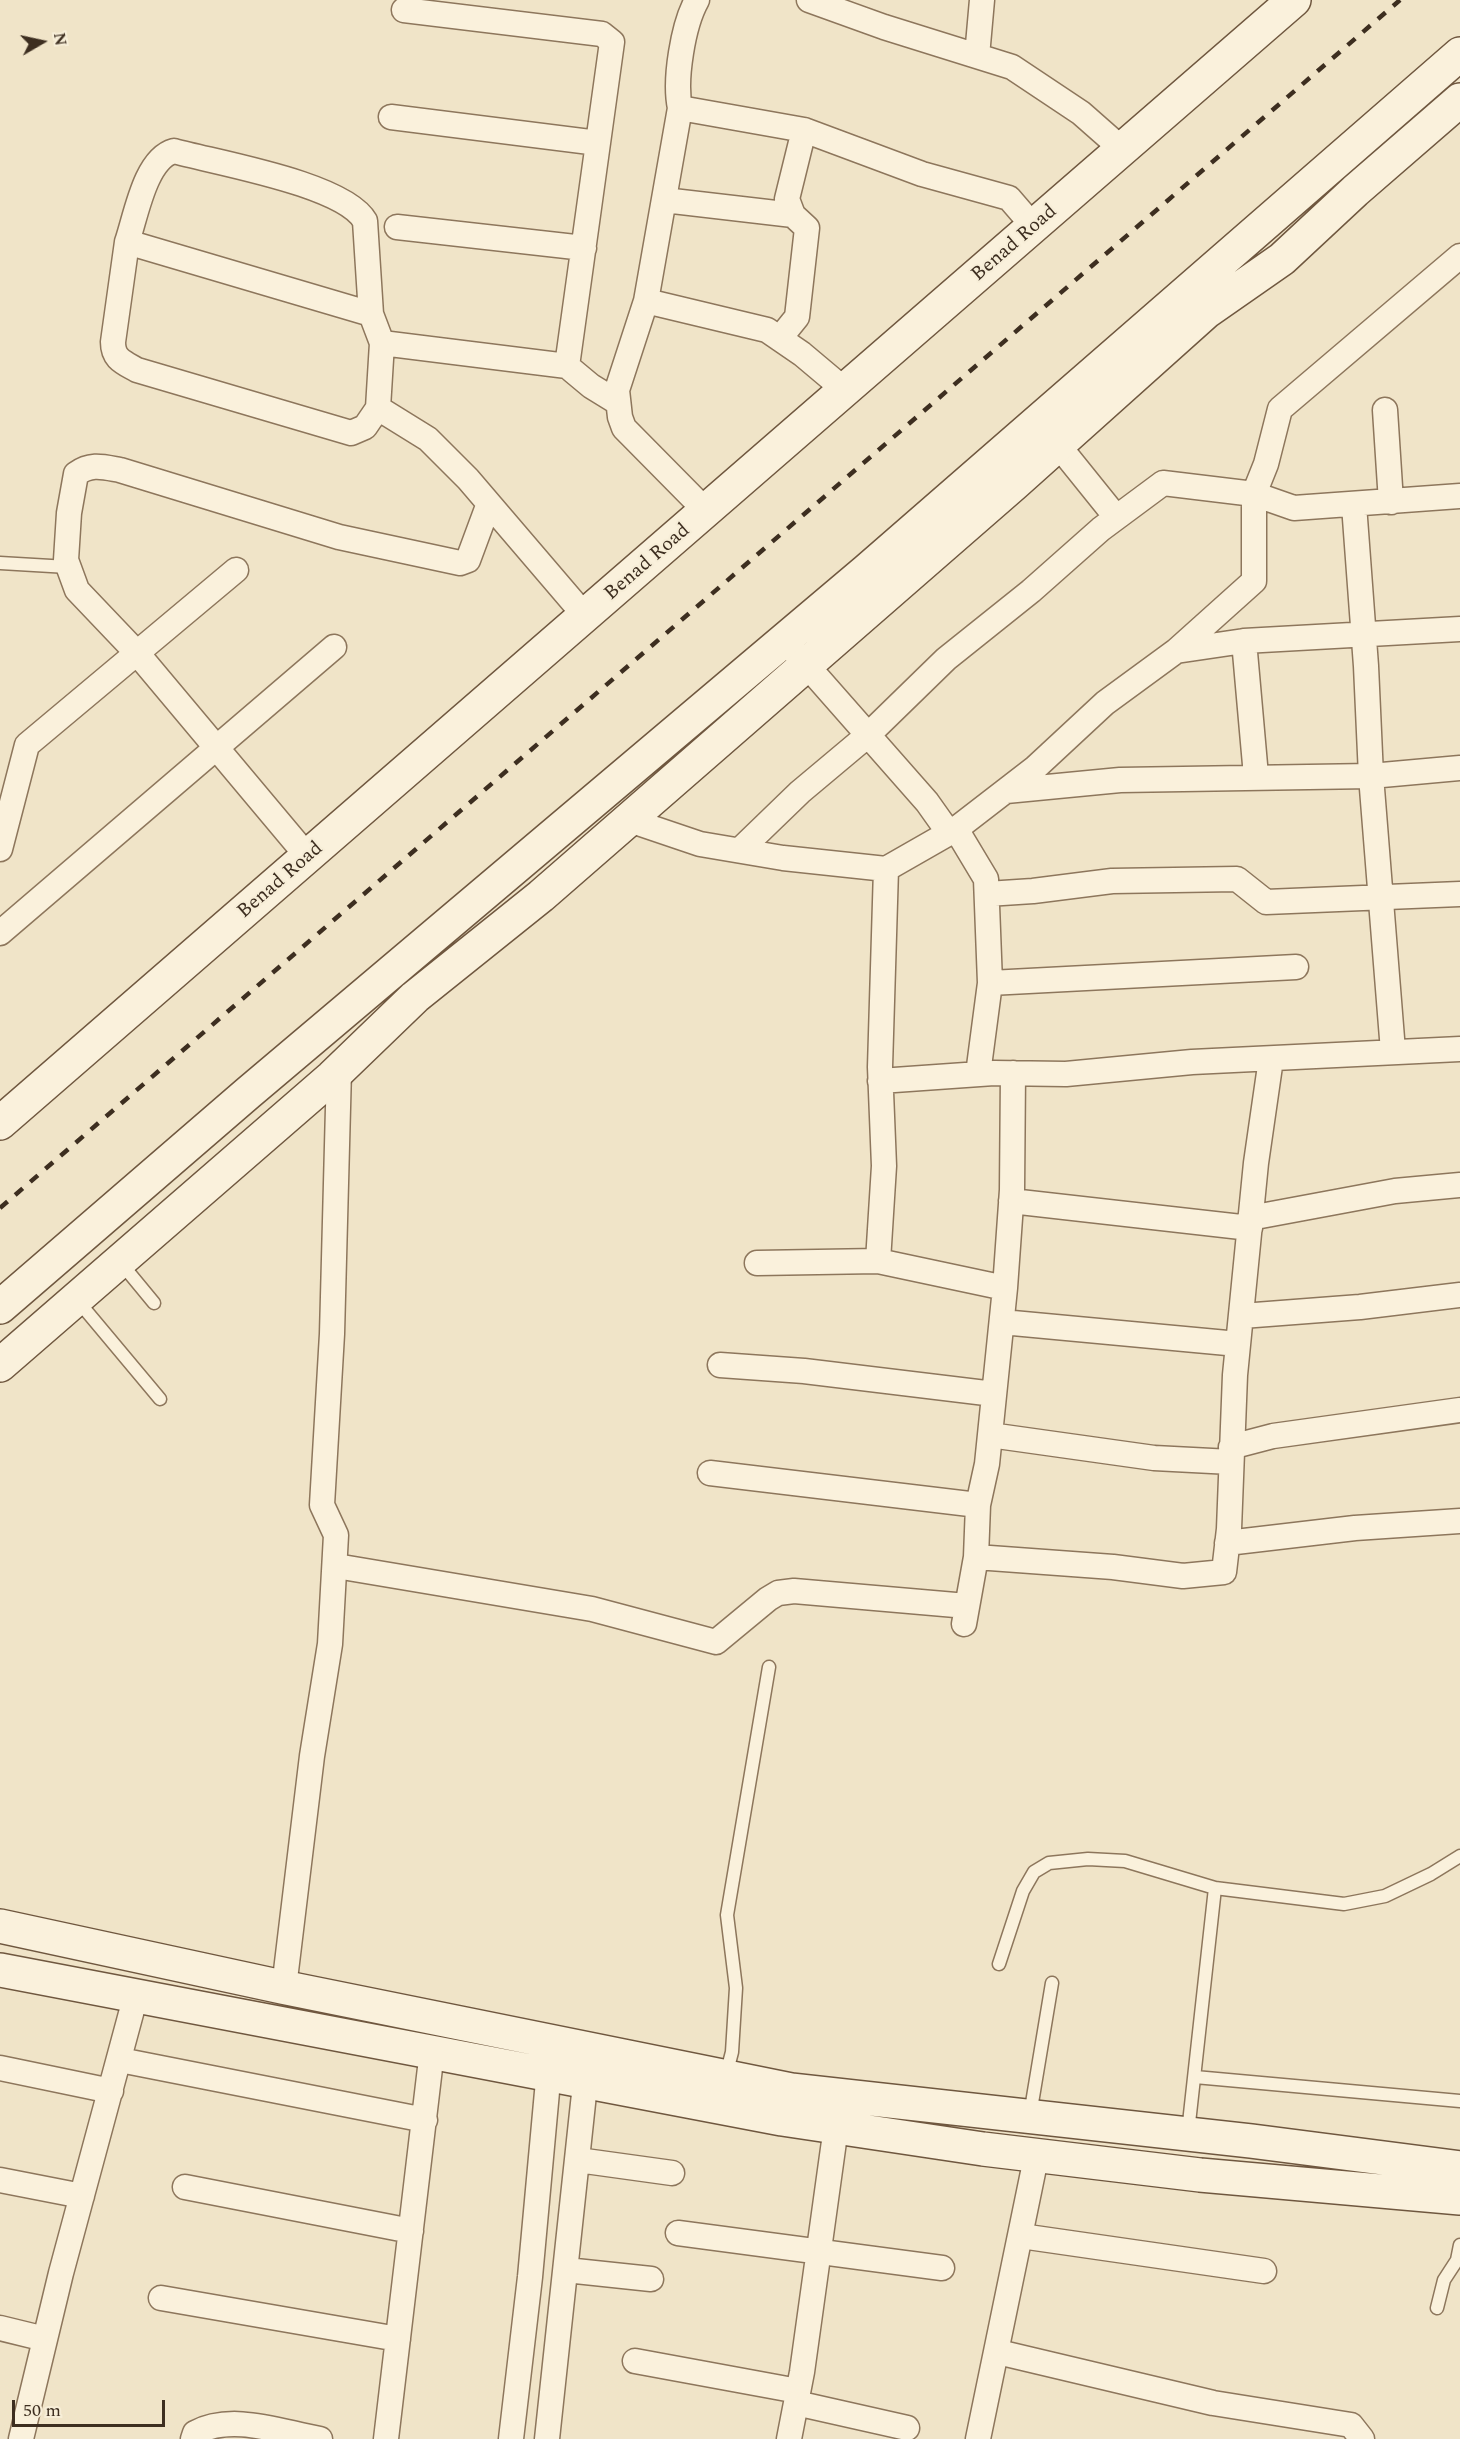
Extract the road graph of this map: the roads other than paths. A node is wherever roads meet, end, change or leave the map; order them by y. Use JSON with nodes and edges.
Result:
{"nodes":[{"id":1,"x":697,"y":0,"type":"edge"},
{"id":2,"x":809,"y":0,"type":"edge"},
{"id":3,"x":981,"y":0,"type":"edge"},
{"id":4,"x":1294,"y":0,"type":"edge"},
{"id":5,"x":404,"y":10,"type":"dead end"},
{"id":6,"x":1460,"y":54,"type":"edge"},
{"id":7,"x":977,"y":56,"type":"junction"},
{"id":8,"x":1460,"y":100,"type":"edge"},
{"id":9,"x":680,"y":108,"type":"junction"},
{"id":10,"x":391,"y":117,"type":"dead end"},
{"id":11,"x":804,"y":130,"type":"junction"},
{"id":12,"x":598,"y":143,"type":"junction"},
{"id":13,"x":1123,"y":150,"type":"junction"},
{"id":14,"x":664,"y":200,"type":"junction"},
{"id":15,"x":793,"y":215,"type":"junction"},
{"id":16,"x":1034,"y":226,"type":"junction"},
{"id":17,"x":397,"y":227,"type":"dead end"},
{"id":18,"x":127,"y":242,"type":"junction"},
{"id":19,"x":584,"y":248,"type":"junction"},
{"id":20,"x":1460,"y":256,"type":"edge"},
{"id":21,"x":646,"y":301,"type":"junction"},
{"id":22,"x":371,"y":314,"type":"junction"},
{"id":23,"x":780,"y":338,"type":"junction"},
{"id":24,"x":382,"y":343,"type":"junction"},
{"id":25,"x":567,"y":366,"type":"junction"},
{"id":26,"x":846,"y":391,"type":"junction"},
{"id":27,"x":617,"y":402,"type":"junction"},
{"id":28,"x":378,"y":408,"type":"junction"},
{"id":29,"x":1385,"y":410,"type":"dead end"},
{"id":30,"x":1058,"y":445,"type":"junction"},
{"id":31,"x":1254,"y":494,"type":"junction"},
{"id":32,"x":1460,"y":496,"type":"edge"},
{"id":33,"x":1391,"y":502,"type":"junction"},
{"id":34,"x":1353,"y":504,"type":"junction"},
{"id":35,"x":488,"y":506,"type":"junction"},
{"id":36,"x":707,"y":512,"type":"junction"},
{"id":37,"x":1116,"y":517,"type":"junction"},
{"id":38,"x":0,"y":563,"type":"edge"},
{"id":39,"x":68,"y":567,"type":"junction"},
{"id":40,"x":236,"y":570,"type":"dead end"},
{"id":41,"x":586,"y":617,"type":"junction"},
{"id":42,"x":1460,"y":629,"type":"edge"},
{"id":43,"x":1364,"y":636,"type":"junction"},
{"id":44,"x":1244,"y":641,"type":"junction"},
{"id":45,"x":334,"y":647,"type":"dead end"},
{"id":46,"x":1176,"y":651,"type":"junction"},
{"id":47,"x":795,"y":652,"type":"junction"},
{"id":48,"x":137,"y":653,"type":"junction"},
{"id":49,"x":868,"y":735,"type":"junction"},
{"id":50,"x":218,"y":749,"type":"junction"},
{"id":51,"x":1460,"y":768,"type":"edge"},
{"id":52,"x":1256,"y":776,"type":"junction"},
{"id":53,"x":1371,"y":776,"type":"junction"},
{"id":54,"x":1006,"y":791,"type":"junction"},
{"id":55,"x":629,"y":820,"type":"junction"},
{"id":56,"x":952,"y":831,"type":"junction"},
{"id":57,"x":0,"y":849,"type":"edge"},
{"id":58,"x":740,"y":850,"type":"junction"},
{"id":59,"x":308,"y":857,"type":"junction"},
{"id":60,"x":886,"y":869,"type":"junction"},
{"id":61,"x":987,"y":894,"type":"junction"},
{"id":62,"x":1460,"y":894,"type":"edge"},
{"id":63,"x":1382,"y":897,"type":"junction"},
{"id":64,"x":0,"y":933,"type":"edge"},
{"id":65,"x":1296,"y":968,"type":"dead end"},
{"id":66,"x":990,"y":982,"type":"junction"},
{"id":67,"x":1460,"y":1048,"type":"edge"},
{"id":68,"x":1393,"y":1051,"type":"junction"},
{"id":69,"x":1271,"y":1059,"type":"junction"},
{"id":70,"x":339,"y":1070,"type":"junction"},
{"id":71,"x":1013,"y":1073,"type":"junction"},
{"id":72,"x":978,"y":1074,"type":"junction"},
{"id":73,"x":880,"y":1081,"type":"junction"},
{"id":74,"x":0,"y":1123,"type":"edge"},
{"id":75,"x":1460,"y":1185,"type":"edge"},
{"id":76,"x":1011,"y":1201,"type":"junction"},
{"id":77,"x":1250,"y":1223,"type":"junction"},
{"id":78,"x":118,"y":1260,"type":"junction"},
{"id":79,"x":878,"y":1261,"type":"junction"},
{"id":80,"x":757,"y":1263,"type":"dead end"},
{"id":81,"x":1005,"y":1288,"type":"junction"},
{"id":82,"x":1460,"y":1294,"type":"edge"},
{"id":83,"x":75,"y":1297,"type":"junction"},
{"id":84,"x":154,"y":1303,"type":"dead end"},
{"id":85,"x":0,"y":1307,"type":"edge"},
{"id":86,"x":1242,"y":1316,"type":"junction"},
{"id":87,"x":1002,"y":1322,"type":"junction"},
{"id":88,"x":1238,"y":1344,"type":"junction"},
{"id":89,"x":0,"y":1365,"type":"edge"},
{"id":90,"x":720,"y":1365,"type":"dead end"},
{"id":91,"x":994,"y":1394,"type":"junction"},
{"id":92,"x":160,"y":1399,"type":"dead end"},
{"id":93,"x":1460,"y":1410,"type":"edge"},
{"id":94,"x":990,"y":1435,"type":"junction"},
{"id":95,"x":1231,"y":1455,"type":"junction"},
{"id":96,"x":710,"y":1473,"type":"dead end"},
{"id":97,"x":978,"y":1504,"type":"junction"},
{"id":98,"x":1460,"y":1521,"type":"edge"},
{"id":99,"x":1227,"y":1543,"type":"junction"},
{"id":100,"x":976,"y":1557,"type":"junction"},
{"id":101,"x":336,"y":1566,"type":"junction"},
{"id":102,"x":769,"y":1667,"type":"dead end"},
{"id":103,"x":1460,"y":1856,"type":"edge"},
{"id":104,"x":1215,"y":1888,"type":"junction"},
{"id":105,"x":0,"y":1926,"type":"edge"},
{"id":106,"x":999,"y":1964,"type":"dead end"},
{"id":107,"x":0,"y":1970,"type":"edge"},
{"id":108,"x":1052,"y":1983,"type":"dead end"},
{"id":109,"x":282,"y":1987,"type":"junction"},
{"id":110,"x":136,"y":1995,"type":"junction"},
{"id":111,"x":432,"y":2051,"type":"junction"},
{"id":112,"x":550,"y":2057,"type":"junction"},
{"id":113,"x":120,"y":2060,"type":"junction"},
{"id":114,"x":587,"y":2065,"type":"junction"},
{"id":115,"x":0,"y":2068,"type":"edge"},
{"id":116,"x":726,"y":2077,"type":"junction"},
{"id":117,"x":1195,"y":2077,"type":"junction"},
{"id":118,"x":111,"y":2091,"type":"junction"},
{"id":119,"x":1460,"y":2101,"type":"edge"},
{"id":120,"x":819,"y":2114,"type":"junction"},
{"id":121,"x":1030,"y":2116,"type":"junction"},
{"id":122,"x":424,"y":2120,"type":"junction"},
{"id":123,"x":1188,"y":2134,"type":"junction"},
{"id":124,"x":1037,"y":2154,"type":"junction"},
{"id":125,"x":578,"y":2160,"type":"junction"},
{"id":126,"x":1460,"y":2168,"type":"edge"},
{"id":127,"x":672,"y":2172,"type":"dead end"},
{"id":128,"x":0,"y":2180,"type":"edge"},
{"id":129,"x":185,"y":2187,"type":"dead end"},
{"id":130,"x":82,"y":2196,"type":"junction"},
{"id":131,"x":1460,"y":2198,"type":"edge"},
{"id":132,"x":411,"y":2231,"type":"junction"},
{"id":133,"x":678,"y":2233,"type":"dead end"},
{"id":134,"x":1021,"y":2236,"type":"junction"},
{"id":135,"x":1460,"y":2245,"type":"edge"},
{"id":136,"x":819,"y":2252,"type":"junction"},
{"id":137,"x":942,"y":2268,"type":"dead end"},
{"id":138,"x":566,"y":2270,"type":"junction"},
{"id":139,"x":1264,"y":2271,"type":"dead end"},
{"id":140,"x":651,"y":2279,"type":"dead end"},
{"id":141,"x":161,"y":2298,"type":"dead end"},
{"id":142,"x":1437,"y":2308,"type":"dead end"},
{"id":143,"x":0,"y":2328,"type":"edge"},
{"id":144,"x":45,"y":2339,"type":"junction"},
{"id":145,"x":398,"y":2339,"type":"junction"},
{"id":146,"x":998,"y":2352,"type":"junction"},
{"id":147,"x":635,"y":2361,"type":"dead end"},
{"id":148,"x":797,"y":2397,"type":"junction"},
{"id":149,"x":907,"y":2428,"type":"dead end"},
{"id":150,"x":21,"y":2439,"type":"edge"},
{"id":151,"x":194,"y":2439,"type":"edge"},
{"id":152,"x":320,"y":2439,"type":"edge"},
{"id":153,"x":386,"y":2439,"type":"edge"},
{"id":154,"x":511,"y":2439,"type":"edge"},
{"id":155,"x":547,"y":2439,"type":"edge"},
{"id":156,"x":789,"y":2439,"type":"edge"},
{"id":157,"x":978,"y":2439,"type":"edge"},
{"id":158,"x":1362,"y":2439,"type":"edge"}],
"edges":[{"from":1,"to":9,"type":"street"},
{"from":2,"to":7,"type":"street"},
{"from":3,"to":7,"type":"street"},
{"from":4,"to":13,"type":"street","name":"Benad Road"},
{"from":5,"to":12,"type":"street"},
{"from":6,"to":47,"type":"street"},
{"from":7,"to":13,"type":"street"},
{"from":8,"to":30,"type":"street"},
{"from":9,"to":11,"type":"street"},
{"from":9,"to":14,"type":"street"},
{"from":10,"to":12,"type":"street"},
{"from":11,"to":15,"type":"street"},
{"from":11,"to":16,"type":"street"},
{"from":12,"to":19,"type":"street"},
{"from":13,"to":16,"type":"street","name":"Benad Road"},
{"from":14,"to":15,"type":"street"},
{"from":14,"to":21,"type":"street"},
{"from":15,"to":23,"type":"street"},
{"from":16,"to":26,"type":"street","name":"Benad Road"},
{"from":17,"to":19,"type":"street"},
{"from":18,"to":22,"type":"street"},
{"from":18,"to":22,"type":"street"},
{"from":18,"to":28,"type":"street"},
{"from":19,"to":25,"type":"street"},
{"from":20,"to":31,"type":"street"},
{"from":21,"to":23,"type":"street"},
{"from":21,"to":27,"type":"street"},
{"from":22,"to":24,"type":"street"},
{"from":23,"to":26,"type":"street"},
{"from":24,"to":25,"type":"street"},
{"from":24,"to":28,"type":"street"},
{"from":25,"to":27,"type":"street"},
{"from":26,"to":36,"type":"street","name":"Benad Road"},
{"from":27,"to":36,"type":"street"},
{"from":28,"to":35,"type":"street"},
{"from":29,"to":33,"type":"street"},
{"from":30,"to":37,"type":"street"},
{"from":30,"to":47,"type":"street"},
{"from":31,"to":34,"type":"street"},
{"from":31,"to":37,"type":"street"},
{"from":31,"to":46,"type":"street"},
{"from":32,"to":33,"type":"street"},
{"from":33,"to":34,"type":"street"},
{"from":34,"to":43,"type":"street"},
{"from":35,"to":39,"type":"street"},
{"from":35,"to":41,"type":"street"},
{"from":36,"to":41,"type":"street","name":"Benad Road"},
{"from":37,"to":49,"type":"street"},
{"from":38,"to":39,"type":"lane"},
{"from":39,"to":48,"type":"street"},
{"from":40,"to":48,"type":"street"},
{"from":41,"to":59,"type":"street","name":"Benad Road"},
{"from":42,"to":43,"type":"street"},
{"from":43,"to":44,"type":"street"},
{"from":43,"to":53,"type":"street"},
{"from":44,"to":46,"type":"street"},
{"from":44,"to":52,"type":"street"},
{"from":45,"to":50,"type":"street"},
{"from":46,"to":54,"type":"street"},
{"from":47,"to":49,"type":"street"},
{"from":47,"to":55,"type":"street"},
{"from":47,"to":85,"type":"street"},
{"from":48,"to":50,"type":"street"},
{"from":48,"to":57,"type":"street"},
{"from":49,"to":56,"type":"street"},
{"from":49,"to":58,"type":"street"},
{"from":50,"to":59,"type":"street"},
{"from":50,"to":64,"type":"street"},
{"from":51,"to":53,"type":"street"},
{"from":52,"to":53,"type":"street"},
{"from":52,"to":54,"type":"street"},
{"from":53,"to":63,"type":"street"},
{"from":54,"to":56,"type":"street"},
{"from":55,"to":58,"type":"street"},
{"from":55,"to":70,"type":"street"},
{"from":56,"to":60,"type":"street"},
{"from":56,"to":61,"type":"street"},
{"from":58,"to":60,"type":"street"},
{"from":59,"to":74,"type":"street","name":"Benad Road"},
{"from":60,"to":73,"type":"street"},
{"from":61,"to":63,"type":"street"},
{"from":61,"to":66,"type":"street"},
{"from":62,"to":63,"type":"street"},
{"from":63,"to":68,"type":"street"},
{"from":65,"to":66,"type":"street"},
{"from":66,"to":72,"type":"street"},
{"from":67,"to":68,"type":"street"},
{"from":68,"to":69,"type":"street"},
{"from":69,"to":71,"type":"street"},
{"from":69,"to":77,"type":"street"},
{"from":70,"to":78,"type":"street"},
{"from":70,"to":101,"type":"street"},
{"from":71,"to":72,"type":"street"},
{"from":71,"to":76,"type":"street"},
{"from":72,"to":73,"type":"street"},
{"from":73,"to":79,"type":"street"},
{"from":75,"to":77,"type":"street"},
{"from":76,"to":77,"type":"street"},
{"from":76,"to":81,"type":"street"},
{"from":77,"to":86,"type":"street"},
{"from":78,"to":83,"type":"street"},
{"from":78,"to":84,"type":"lane"},
{"from":79,"to":80,"type":"street"},
{"from":79,"to":81,"type":"street"},
{"from":81,"to":87,"type":"street"},
{"from":82,"to":86,"type":"street"},
{"from":83,"to":89,"type":"street"},
{"from":83,"to":92,"type":"lane"},
{"from":86,"to":88,"type":"street"},
{"from":87,"to":88,"type":"street"},
{"from":87,"to":91,"type":"street"},
{"from":88,"to":95,"type":"street"},
{"from":90,"to":91,"type":"street"},
{"from":91,"to":94,"type":"street"},
{"from":93,"to":95,"type":"street"},
{"from":94,"to":95,"type":"street"},
{"from":94,"to":97,"type":"street"},
{"from":95,"to":99,"type":"street"},
{"from":96,"to":97,"type":"street"},
{"from":97,"to":100,"type":"street"},
{"from":98,"to":99,"type":"street"},
{"from":99,"to":100,"type":"street"},
{"from":100,"to":101,"type":"street"},
{"from":101,"to":109,"type":"street"},
{"from":102,"to":116,"type":"lane"},
{"from":103,"to":104,"type":"lane"},
{"from":104,"to":106,"type":"lane"},
{"from":104,"to":117,"type":"lane"},
{"from":105,"to":109,"type":"street"},
{"from":107,"to":110,"type":"street"},
{"from":108,"to":121,"type":"lane"},
{"from":109,"to":112,"type":"street"},
{"from":110,"to":111,"type":"street"},
{"from":110,"to":113,"type":"street"},
{"from":111,"to":112,"type":"street"},
{"from":111,"to":122,"type":"street"},
{"from":112,"to":114,"type":"street"},
{"from":112,"to":154,"type":"street"},
{"from":113,"to":118,"type":"street"},
{"from":113,"to":122,"type":"street"},
{"from":114,"to":116,"type":"street"},
{"from":114,"to":120,"type":"street"},
{"from":114,"to":125,"type":"street"},
{"from":115,"to":118,"type":"street"},
{"from":116,"to":120,"type":"street"},
{"from":117,"to":119,"type":"lane"},
{"from":117,"to":123,"type":"lane"},
{"from":118,"to":130,"type":"street"},
{"from":120,"to":121,"type":"street"},
{"from":120,"to":124,"type":"street"},
{"from":120,"to":136,"type":"street"},
{"from":121,"to":123,"type":"street"},
{"from":122,"to":132,"type":"street"},
{"from":123,"to":126,"type":"street"},
{"from":124,"to":131,"type":"street"},
{"from":124,"to":134,"type":"street"},
{"from":125,"to":127,"type":"street"},
{"from":125,"to":138,"type":"street"},
{"from":128,"to":130,"type":"street"},
{"from":129,"to":132,"type":"street"},
{"from":130,"to":144,"type":"street"},
{"from":132,"to":145,"type":"street"},
{"from":133,"to":136,"type":"street"},
{"from":134,"to":139,"type":"street"},
{"from":134,"to":146,"type":"street"},
{"from":135,"to":142,"type":"lane"},
{"from":136,"to":137,"type":"street"},
{"from":136,"to":148,"type":"street"},
{"from":138,"to":140,"type":"street"},
{"from":138,"to":155,"type":"street"},
{"from":141,"to":145,"type":"street"},
{"from":143,"to":144,"type":"street"},
{"from":144,"to":150,"type":"street"},
{"from":145,"to":153,"type":"street"},
{"from":146,"to":157,"type":"street"},
{"from":146,"to":158,"type":"street"},
{"from":147,"to":148,"type":"street"},
{"from":148,"to":149,"type":"street"},
{"from":148,"to":156,"type":"street"},
{"from":151,"to":152,"type":"street"}]}
